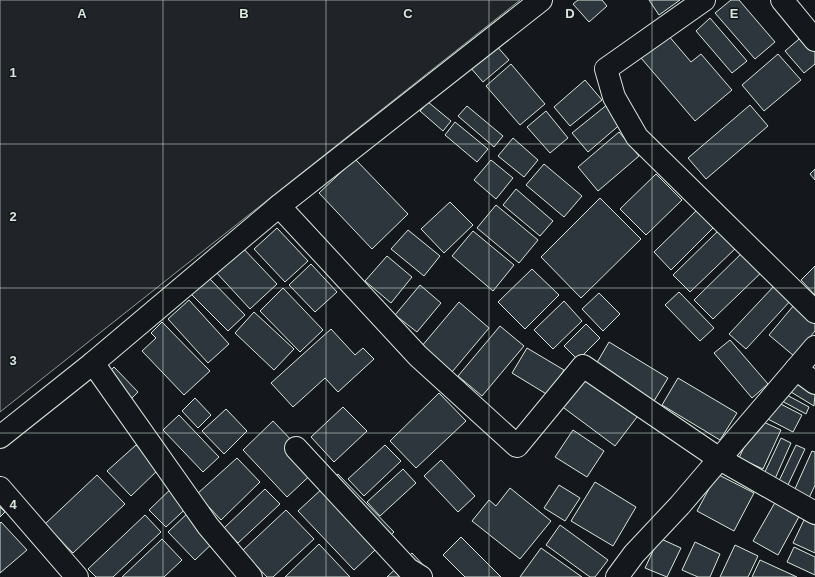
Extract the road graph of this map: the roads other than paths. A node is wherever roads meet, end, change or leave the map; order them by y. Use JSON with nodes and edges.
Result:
{"nodes":[{"id":1,"x":540,"y":0,"type":"edge"},
{"id":2,"x":704,"y":0,"type":"edge"},
{"id":3,"x":782,"y":0,"type":"edge"},
{"id":4,"x":815,"y":40,"type":"edge"},
{"id":5,"x":279,"y":206,"type":"junction"},
{"id":6,"x":815,"y":312,"type":"edge"},
{"id":7,"x":815,"y":347,"type":"edge"},
{"id":8,"x":92,"y":363,"type":"junction"},
{"id":9,"x":796,"y":369,"type":"junction"},
{"id":10,"x":815,"y":383,"type":"edge"},
{"id":11,"x":0,"y":438,"type":"edge"},
{"id":12,"x":296,"y":448,"type":"dead end"},
{"id":13,"x":718,"y":458,"type":"junction"},
{"id":14,"x":0,"y":488,"type":"edge"},
{"id":15,"x":815,"y":513,"type":"edge"},
{"id":16,"x":77,"y":577,"type":"edge"},
{"id":17,"x":251,"y":577,"type":"edge"},
{"id":18,"x":421,"y":577,"type":"edge"},
{"id":19,"x":617,"y":577,"type":"edge"}],
"edges":[{"from":1,"to":5,"type":"street"},
{"from":2,"to":6,"type":"street"},
{"from":3,"to":4,"type":"street"},
{"from":5,"to":8,"type":"street"},
{"from":5,"to":13,"type":"street"},
{"from":7,"to":9,"type":"street"},
{"from":8,"to":11,"type":"street"},
{"from":8,"to":17,"type":"street"},
{"from":9,"to":10,"type":"street"},
{"from":9,"to":13,"type":"street"},
{"from":12,"to":18,"type":"street"},
{"from":13,"to":15,"type":"street"},
{"from":13,"to":19,"type":"street"},
{"from":14,"to":16,"type":"street"}]}
